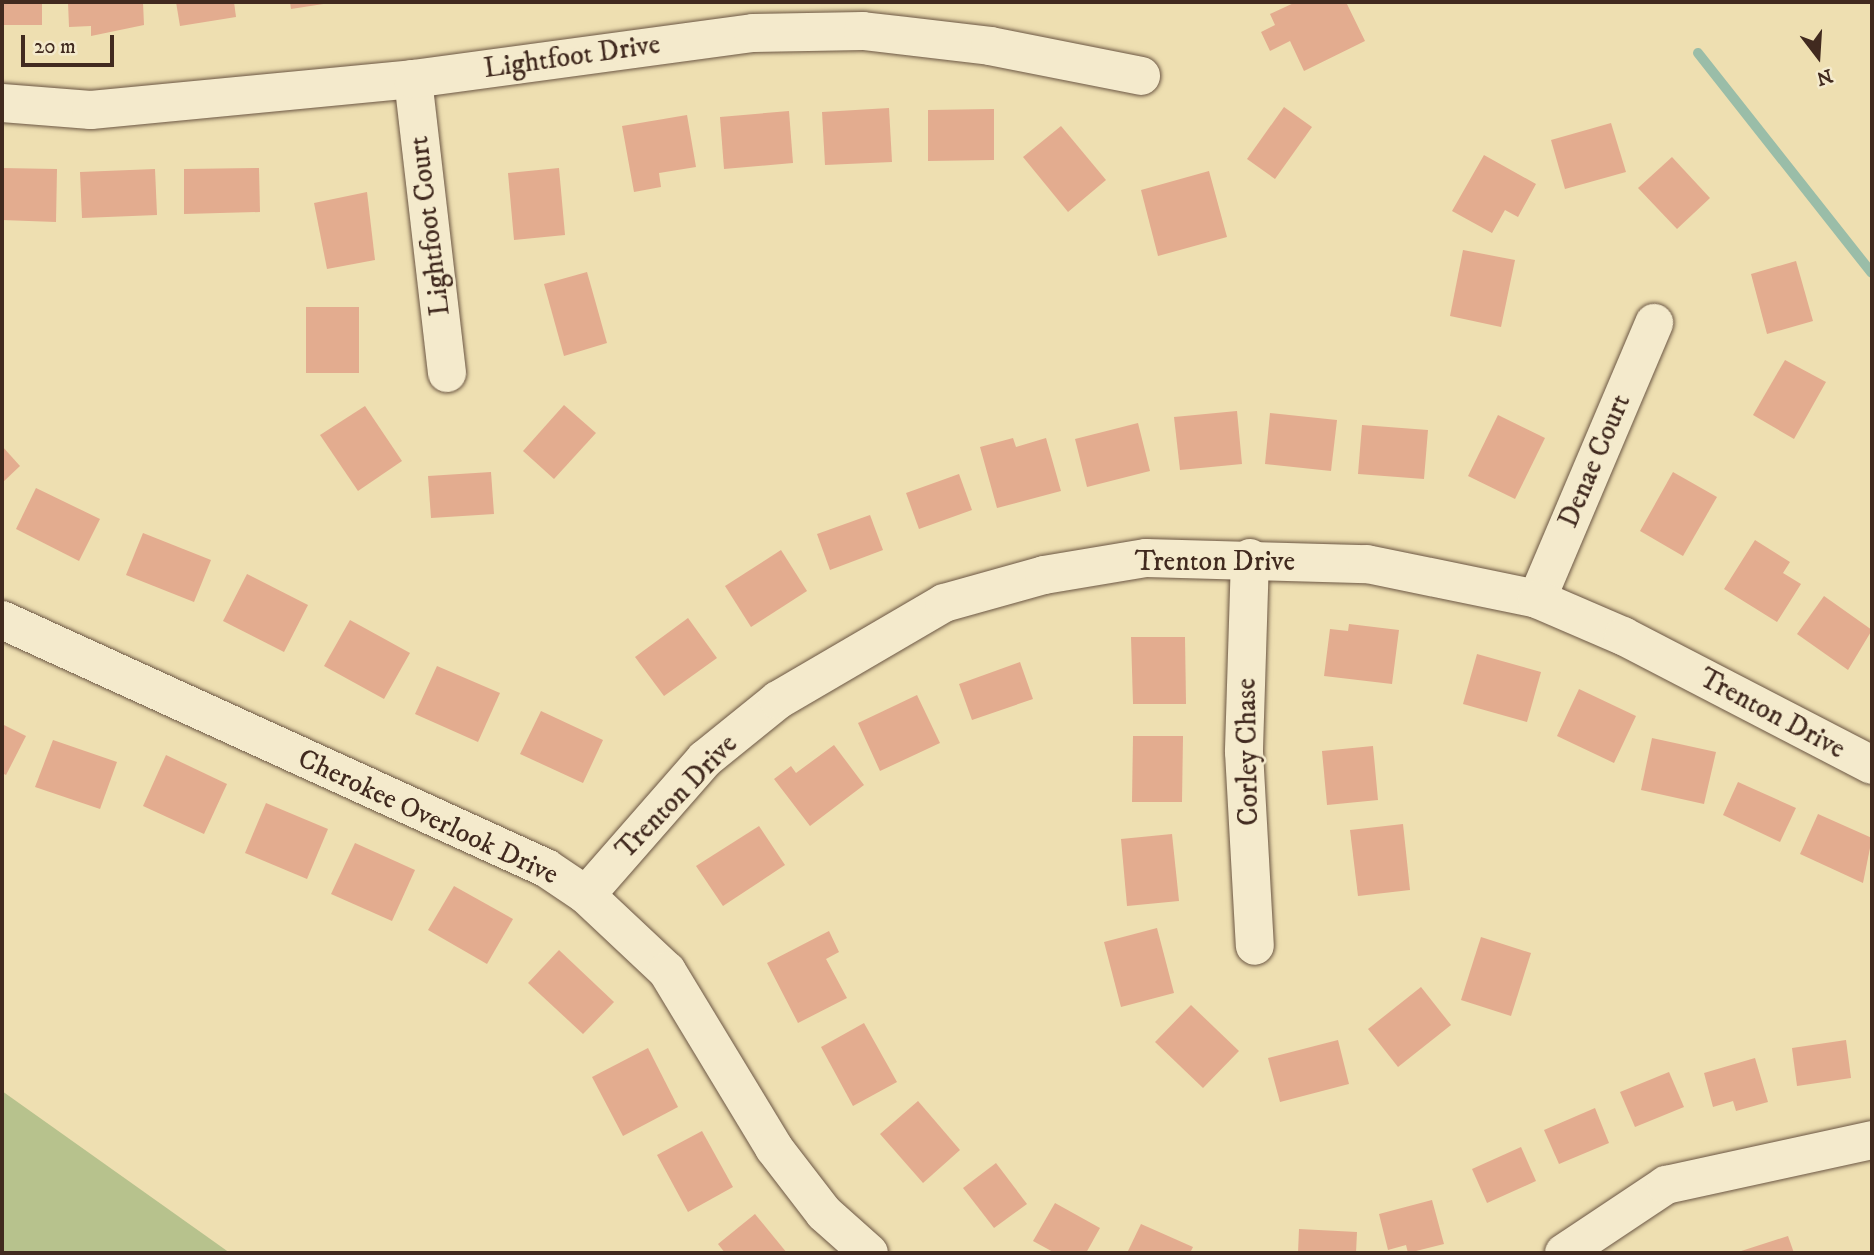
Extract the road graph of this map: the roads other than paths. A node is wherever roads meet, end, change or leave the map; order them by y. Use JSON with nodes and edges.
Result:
{"nodes":[{"id":1,"x":1141,"y":76,"type":"dead end"},
{"id":2,"x":413,"y":79,"type":"junction"},
{"id":3,"x":2,"y":103,"type":"edge"},
{"id":4,"x":1654,"y":323,"type":"dead end"},
{"id":5,"x":447,"y":373,"type":"dead end"},
{"id":6,"x":1250,"y":558,"type":"junction"},
{"id":7,"x":1537,"y":599,"type":"junction"},
{"id":8,"x":2,"y":620,"type":"edge"},
{"id":9,"x":1872,"y":765,"type":"edge"},
{"id":10,"x":586,"y":895,"type":"junction"},
{"id":11,"x":1255,"y":946,"type":"dead end"},
{"id":12,"x":1872,"y":1140,"type":"edge"},
{"id":13,"x":869,"y":1253,"type":"edge"},
{"id":14,"x":1564,"y":1253,"type":"edge"}],
"edges":[{"from":1,"to":2,"type":"street","name":"Lightfoot Drive"},
{"from":2,"to":3,"type":"street","name":"Lightfoot Drive"},
{"from":2,"to":5,"type":"street","name":"Lightfoot Court"},
{"from":4,"to":7,"type":"street","name":"Denae Court"},
{"from":6,"to":7,"type":"street","name":"Trenton Drive"},
{"from":6,"to":10,"type":"street","name":"Trenton Drive"},
{"from":6,"to":11,"type":"street","name":"Corley Chase"},
{"from":7,"to":9,"type":"street","name":"Trenton Drive"},
{"from":8,"to":10,"type":"street","name":"Cherokee Overlook Drive"},
{"from":10,"to":13,"type":"street","name":"Cherokee Overlook Drive"},
{"from":12,"to":14,"type":"street"}]}
